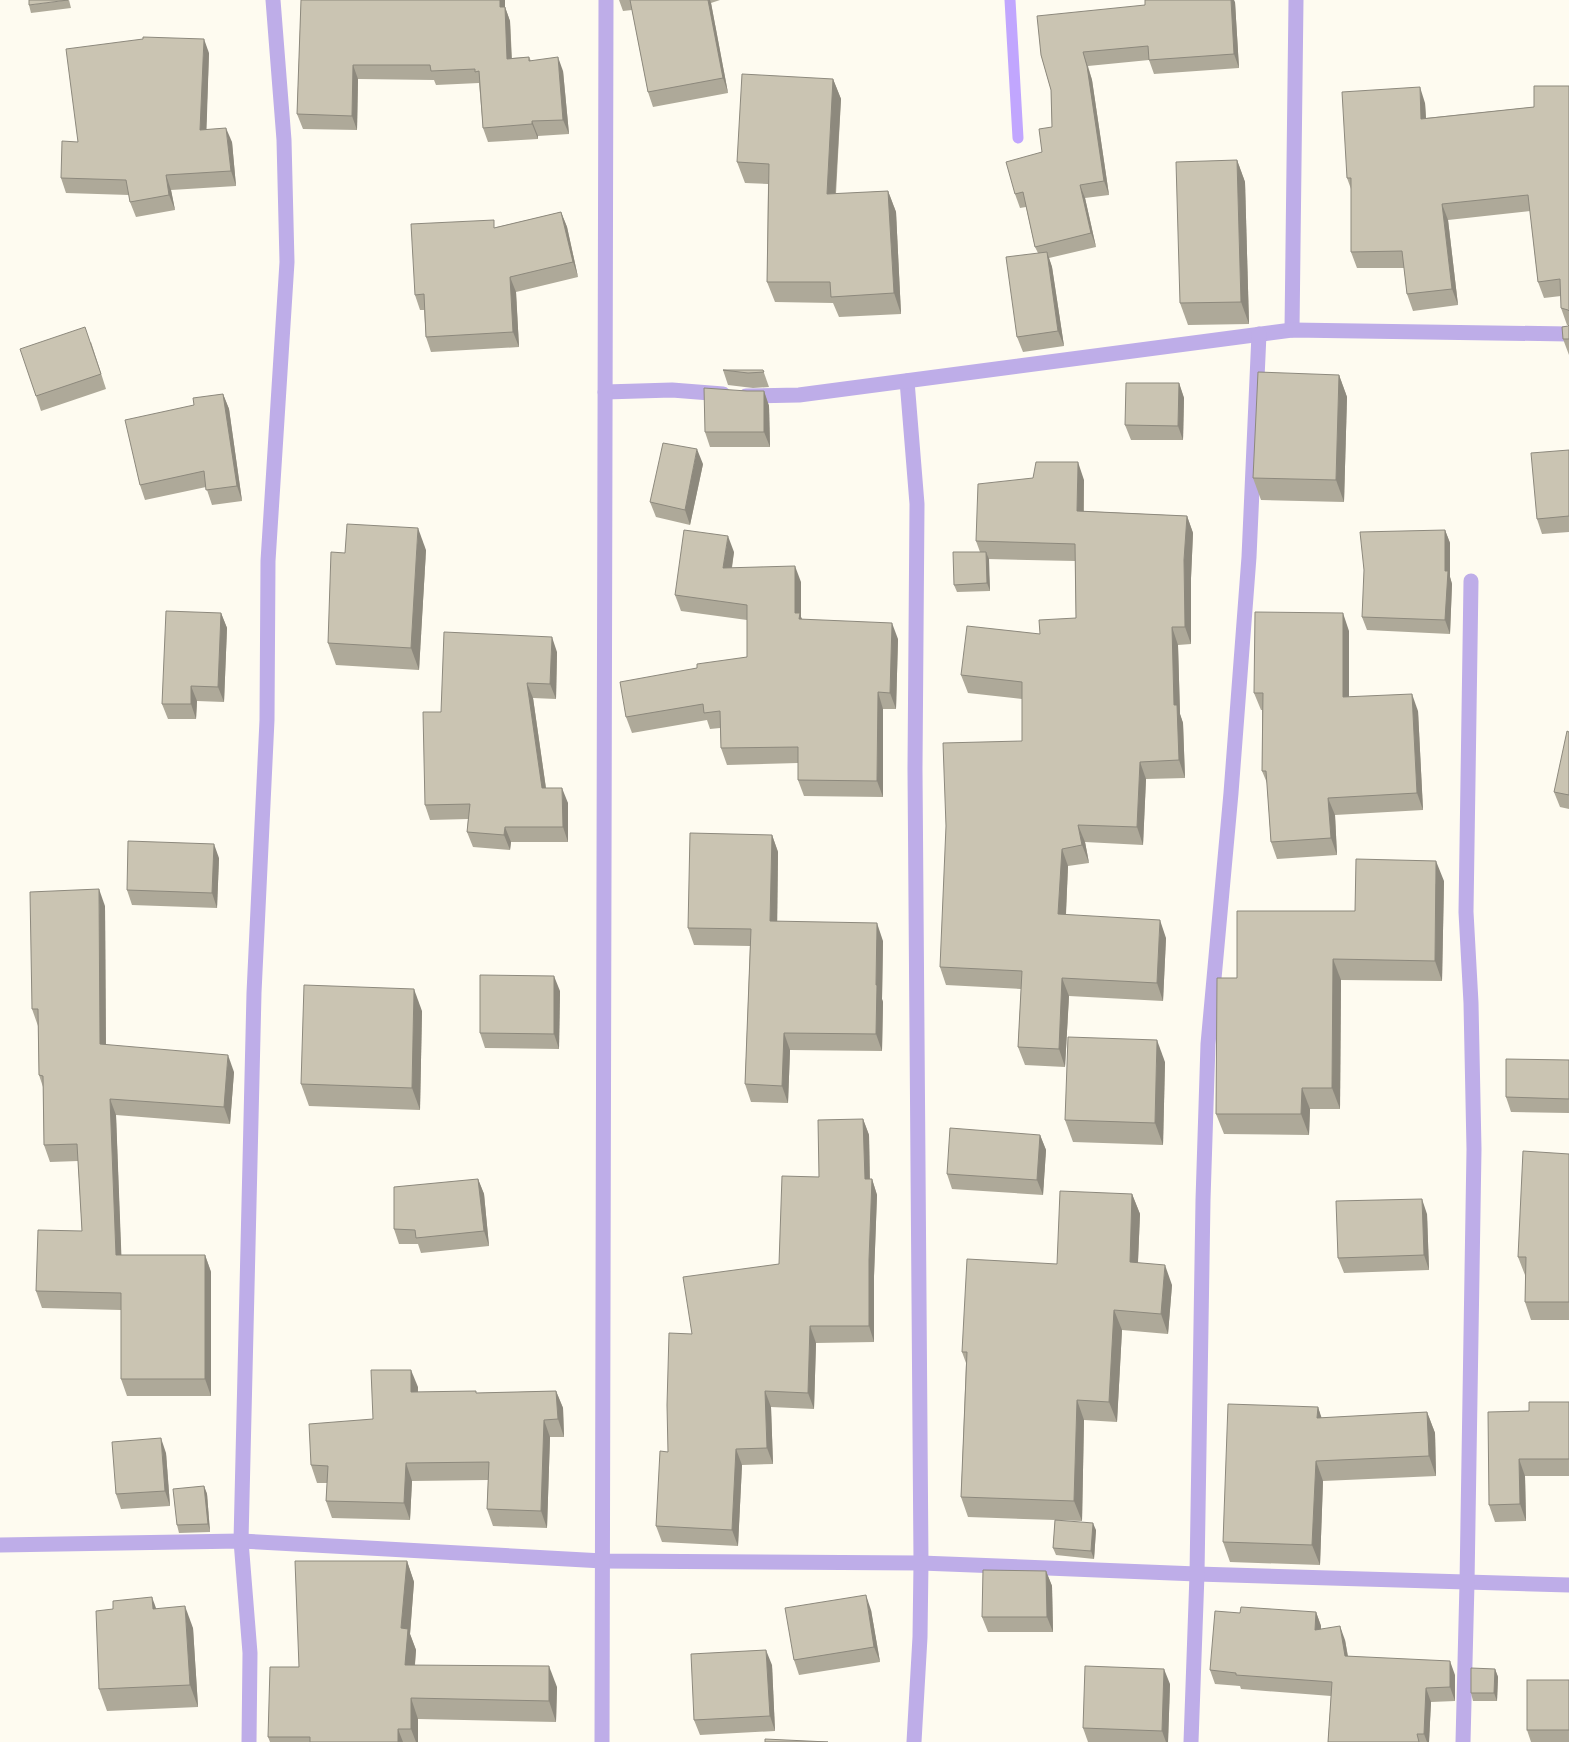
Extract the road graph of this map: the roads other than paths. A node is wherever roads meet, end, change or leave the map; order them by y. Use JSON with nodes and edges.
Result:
{"nodes":[{"id":1,"x":273,"y":0,"type":"edge"},
{"id":2,"x":606,"y":0,"type":"edge"},
{"id":3,"x":1296,"y":0,"type":"edge"},
{"id":4,"x":1292,"y":330,"type":"junction"},
{"id":5,"x":1259,"y":334,"type":"junction"},
{"id":6,"x":1569,"y":334,"type":"edge"},
{"id":7,"x":907,"y":381,"type":"junction"},
{"id":8,"x":605,"y":392,"type":"junction"},
{"id":9,"x":1472,"y":581,"type":"dead end"},
{"id":10,"x":241,"y":1541,"type":"junction"},
{"id":11,"x":0,"y":1545,"type":"edge"},
{"id":12,"x":603,"y":1562,"type":"junction"},
{"id":13,"x":921,"y":1562,"type":"junction"},
{"id":14,"x":1197,"y":1574,"type":"junction"},
{"id":15,"x":1468,"y":1583,"type":"junction"},
{"id":16,"x":1569,"y":1585,"type":"edge"},
{"id":17,"x":249,"y":1742,"type":"edge"},
{"id":18,"x":602,"y":1742,"type":"edge"},
{"id":19,"x":914,"y":1742,"type":"edge"},
{"id":20,"x":1191,"y":1742,"type":"edge"},
{"id":21,"x":1463,"y":1742,"type":"edge"}],
"edges":[{"from":1,"to":10,"type":"street"},
{"from":2,"to":8,"type":"street"},
{"from":3,"to":4,"type":"street"},
{"from":4,"to":5,"type":"street"},
{"from":4,"to":6,"type":"street"},
{"from":5,"to":7,"type":"street"},
{"from":5,"to":14,"type":"street"},
{"from":7,"to":8,"type":"street"},
{"from":7,"to":13,"type":"street"},
{"from":8,"to":12,"type":"street"},
{"from":9,"to":15,"type":"street"},
{"from":10,"to":11,"type":"street"},
{"from":10,"to":12,"type":"street"},
{"from":10,"to":17,"type":"street"},
{"from":12,"to":13,"type":"street"},
{"from":12,"to":18,"type":"street"},
{"from":13,"to":14,"type":"street"},
{"from":13,"to":19,"type":"street"},
{"from":14,"to":15,"type":"street"},
{"from":14,"to":20,"type":"street"},
{"from":15,"to":16,"type":"street"},
{"from":15,"to":21,"type":"street"}]}
